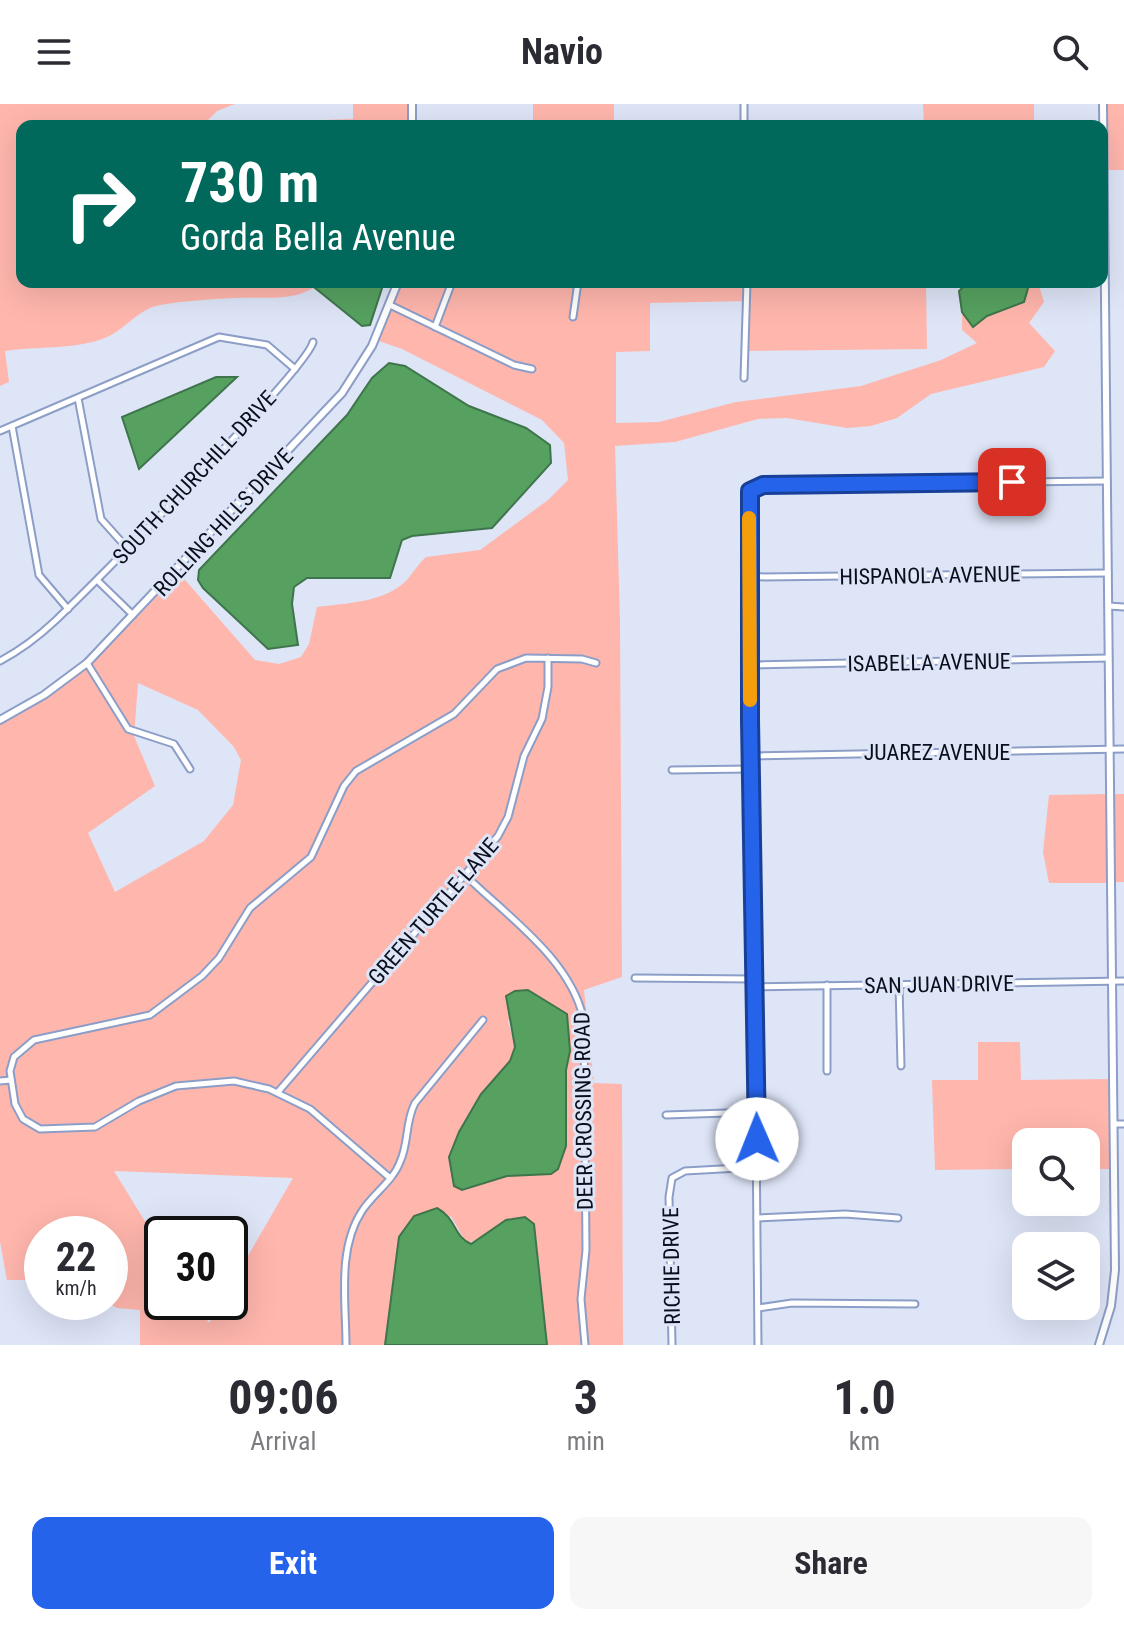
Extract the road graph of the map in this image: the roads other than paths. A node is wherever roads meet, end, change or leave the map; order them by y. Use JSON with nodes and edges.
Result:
{"nodes":[{"id":1,"x":396,"y":288,"type":"edge"},
{"id":2,"x":450,"y":288,"type":"edge"},
{"id":3,"x":577,"y":288,"type":"edge"},
{"id":4,"x":747,"y":288,"type":"edge"},
{"id":5,"x":1105,"y":288,"type":"edge"},
{"id":6,"x":390,"y":305,"type":"junction"},
{"id":7,"x":573,"y":317,"type":"dead end"},
{"id":8,"x":435,"y":327,"type":"junction"},
{"id":9,"x":313,"y":342,"type":"dead end"},
{"id":10,"x":295,"y":369,"type":"junction"},
{"id":11,"x":532,"y":369,"type":"dead end"},
{"id":12,"x":744,"y":378,"type":"dead end"},
{"id":13,"x":78,"y":398,"type":"junction"},
{"id":14,"x":12,"y":426,"type":"junction"},
{"id":15,"x":0,"y":431,"type":"edge"},
{"id":16,"x":1107,"y":481,"type":"junction"},
{"id":17,"x":127,"y":548,"type":"junction"},
{"id":18,"x":1108,"y":573,"type":"junction"},
{"id":19,"x":752,"y":577,"type":"junction"},
{"id":20,"x":97,"y":580,"type":"junction"},
{"id":21,"x":1108,"y":606,"type":"junction"},
{"id":22,"x":1124,"y":607,"type":"edge"},
{"id":23,"x":68,"y":609,"type":"junction"},
{"id":24,"x":134,"y":615,"type":"junction"},
{"id":25,"x":548,"y":658,"type":"junction"},
{"id":26,"x":1109,"y":658,"type":"junction"},
{"id":27,"x":0,"y":661,"type":"edge"},
{"id":28,"x":87,"y":663,"type":"junction"},
{"id":29,"x":596,"y":663,"type":"dead end"},
{"id":30,"x":750,"y":665,"type":"junction"},
{"id":31,"x":0,"y":720,"type":"edge"},
{"id":32,"x":1124,"y":749,"type":"edge"},
{"id":33,"x":1110,"y":750,"type":"junction"},
{"id":34,"x":750,"y":756,"type":"junction"},
{"id":35,"x":190,"y":769,"type":"dead end"},
{"id":36,"x":751,"y":769,"type":"junction"},
{"id":37,"x":672,"y":770,"type":"dead end"},
{"id":38,"x":465,"y":875,"type":"junction"},
{"id":39,"x":635,"y":978,"type":"dead end"},
{"id":40,"x":754,"y":979,"type":"junction"},
{"id":41,"x":1112,"y":981,"type":"junction"},
{"id":42,"x":1124,"y":981,"type":"edge"},
{"id":43,"x":899,"y":984,"type":"junction"},
{"id":44,"x":827,"y":985,"type":"junction"},
{"id":45,"x":754,"y":987,"type":"junction"},
{"id":46,"x":483,"y":1020,"type":"dead end"},
{"id":47,"x":901,"y":1066,"type":"dead end"},
{"id":48,"x":827,"y":1071,"type":"dead end"},
{"id":49,"x":11,"y":1080,"type":"junction"},
{"id":50,"x":0,"y":1081,"type":"edge"},
{"id":51,"x":278,"y":1092,"type":"junction"},
{"id":52,"x":757,"y":1112,"type":"junction"},
{"id":53,"x":666,"y":1115,"type":"dead end"},
{"id":54,"x":1114,"y":1124,"type":"junction"},
{"id":55,"x":1124,"y":1124,"type":"edge"},
{"id":56,"x":757,"y":1167,"type":"junction"},
{"id":57,"x":390,"y":1178,"type":"junction"},
{"id":58,"x":757,"y":1218,"type":"junction"},
{"id":59,"x":898,"y":1218,"type":"dead end"},
{"id":60,"x":915,"y":1304,"type":"dead end"},
{"id":61,"x":758,"y":1308,"type":"junction"},
{"id":62,"x":346,"y":1345,"type":"edge"},
{"id":63,"x":585,"y":1345,"type":"edge"},
{"id":64,"x":672,"y":1345,"type":"edge"},
{"id":65,"x":758,"y":1345,"type":"edge"},
{"id":66,"x":1099,"y":1345,"type":"edge"}],
"edges":[{"from":1,"to":6,"type":"street","name":"ROLLING HILLS DRIVE"},
{"from":2,"to":8,"type":"street"},
{"from":3,"to":7,"type":"street"},
{"from":4,"to":12,"type":"street"},
{"from":5,"to":16,"type":"street"},
{"from":6,"to":8,"type":"street"},
{"from":6,"to":24,"type":"street","name":"ROLLING HILLS DRIVE"},
{"from":8,"to":11,"type":"street"},
{"from":9,"to":10,"type":"street","name":"SOUTH CHURCHILL DRIVE"},
{"from":10,"to":13,"type":"street"},
{"from":10,"to":17,"type":"street","name":"SOUTH CHURCHILL DRIVE"},
{"from":13,"to":14,"type":"street"},
{"from":13,"to":17,"type":"street"},
{"from":14,"to":15,"type":"street"},
{"from":14,"to":23,"type":"street"},
{"from":16,"to":18,"type":"street"},
{"from":16,"to":19,"type":"street"},
{"from":17,"to":20,"type":"street","name":"SOUTH CHURCHILL DRIVE"},
{"from":18,"to":19,"type":"street","name":"HISPANOLA AVENUE"},
{"from":18,"to":21,"type":"street"},
{"from":19,"to":30,"type":"street"},
{"from":20,"to":23,"type":"street","name":"SOUTH CHURCHILL DRIVE"},
{"from":20,"to":24,"type":"street"},
{"from":21,"to":22,"type":"street"},
{"from":21,"to":26,"type":"street"},
{"from":23,"to":27,"type":"street","name":"SOUTH CHURCHILL DRIVE"},
{"from":24,"to":28,"type":"street","name":"ROLLING HILLS DRIVE"},
{"from":25,"to":29,"type":"street"},
{"from":25,"to":38,"type":"street","name":"GREEN TURTLE LANE"},
{"from":25,"to":49,"type":"street"},
{"from":26,"to":30,"type":"street","name":"ISABELLA AVENUE"},
{"from":26,"to":33,"type":"street"},
{"from":28,"to":31,"type":"street","name":"ROLLING HILLS DRIVE"},
{"from":28,"to":35,"type":"street"},
{"from":30,"to":34,"type":"street"},
{"from":32,"to":33,"type":"street","name":"JUAREZ AVENUE"},
{"from":33,"to":34,"type":"street","name":"JUAREZ AVENUE"},
{"from":33,"to":41,"type":"street"},
{"from":34,"to":36,"type":"street"},
{"from":36,"to":37,"type":"street"},
{"from":36,"to":40,"type":"street"},
{"from":38,"to":51,"type":"street","name":"GREEN TURTLE LANE"},
{"from":38,"to":63,"type":"street","name":"DEER CROSSING ROAD"},
{"from":39,"to":40,"type":"street"},
{"from":40,"to":45,"type":"street"},
{"from":41,"to":42,"type":"street","name":"SAN JUAN DRIVE"},
{"from":41,"to":43,"type":"street","name":"SAN JUAN DRIVE"},
{"from":41,"to":54,"type":"street"},
{"from":43,"to":44,"type":"street","name":"SAN JUAN DRIVE"},
{"from":43,"to":47,"type":"street"},
{"from":44,"to":45,"type":"street","name":"SAN JUAN DRIVE"},
{"from":44,"to":48,"type":"street"},
{"from":45,"to":52,"type":"street"},
{"from":46,"to":57,"type":"street"},
{"from":49,"to":50,"type":"street"},
{"from":49,"to":51,"type":"street"},
{"from":51,"to":57,"type":"street"},
{"from":52,"to":53,"type":"street"},
{"from":52,"to":56,"type":"street"},
{"from":54,"to":55,"type":"street"},
{"from":54,"to":66,"type":"street"},
{"from":56,"to":58,"type":"street"},
{"from":56,"to":64,"type":"street","name":"RICHIE DRIVE"},
{"from":57,"to":62,"type":"street"},
{"from":58,"to":59,"type":"street"},
{"from":58,"to":61,"type":"street"},
{"from":60,"to":61,"type":"street"},
{"from":61,"to":65,"type":"street"}]}
